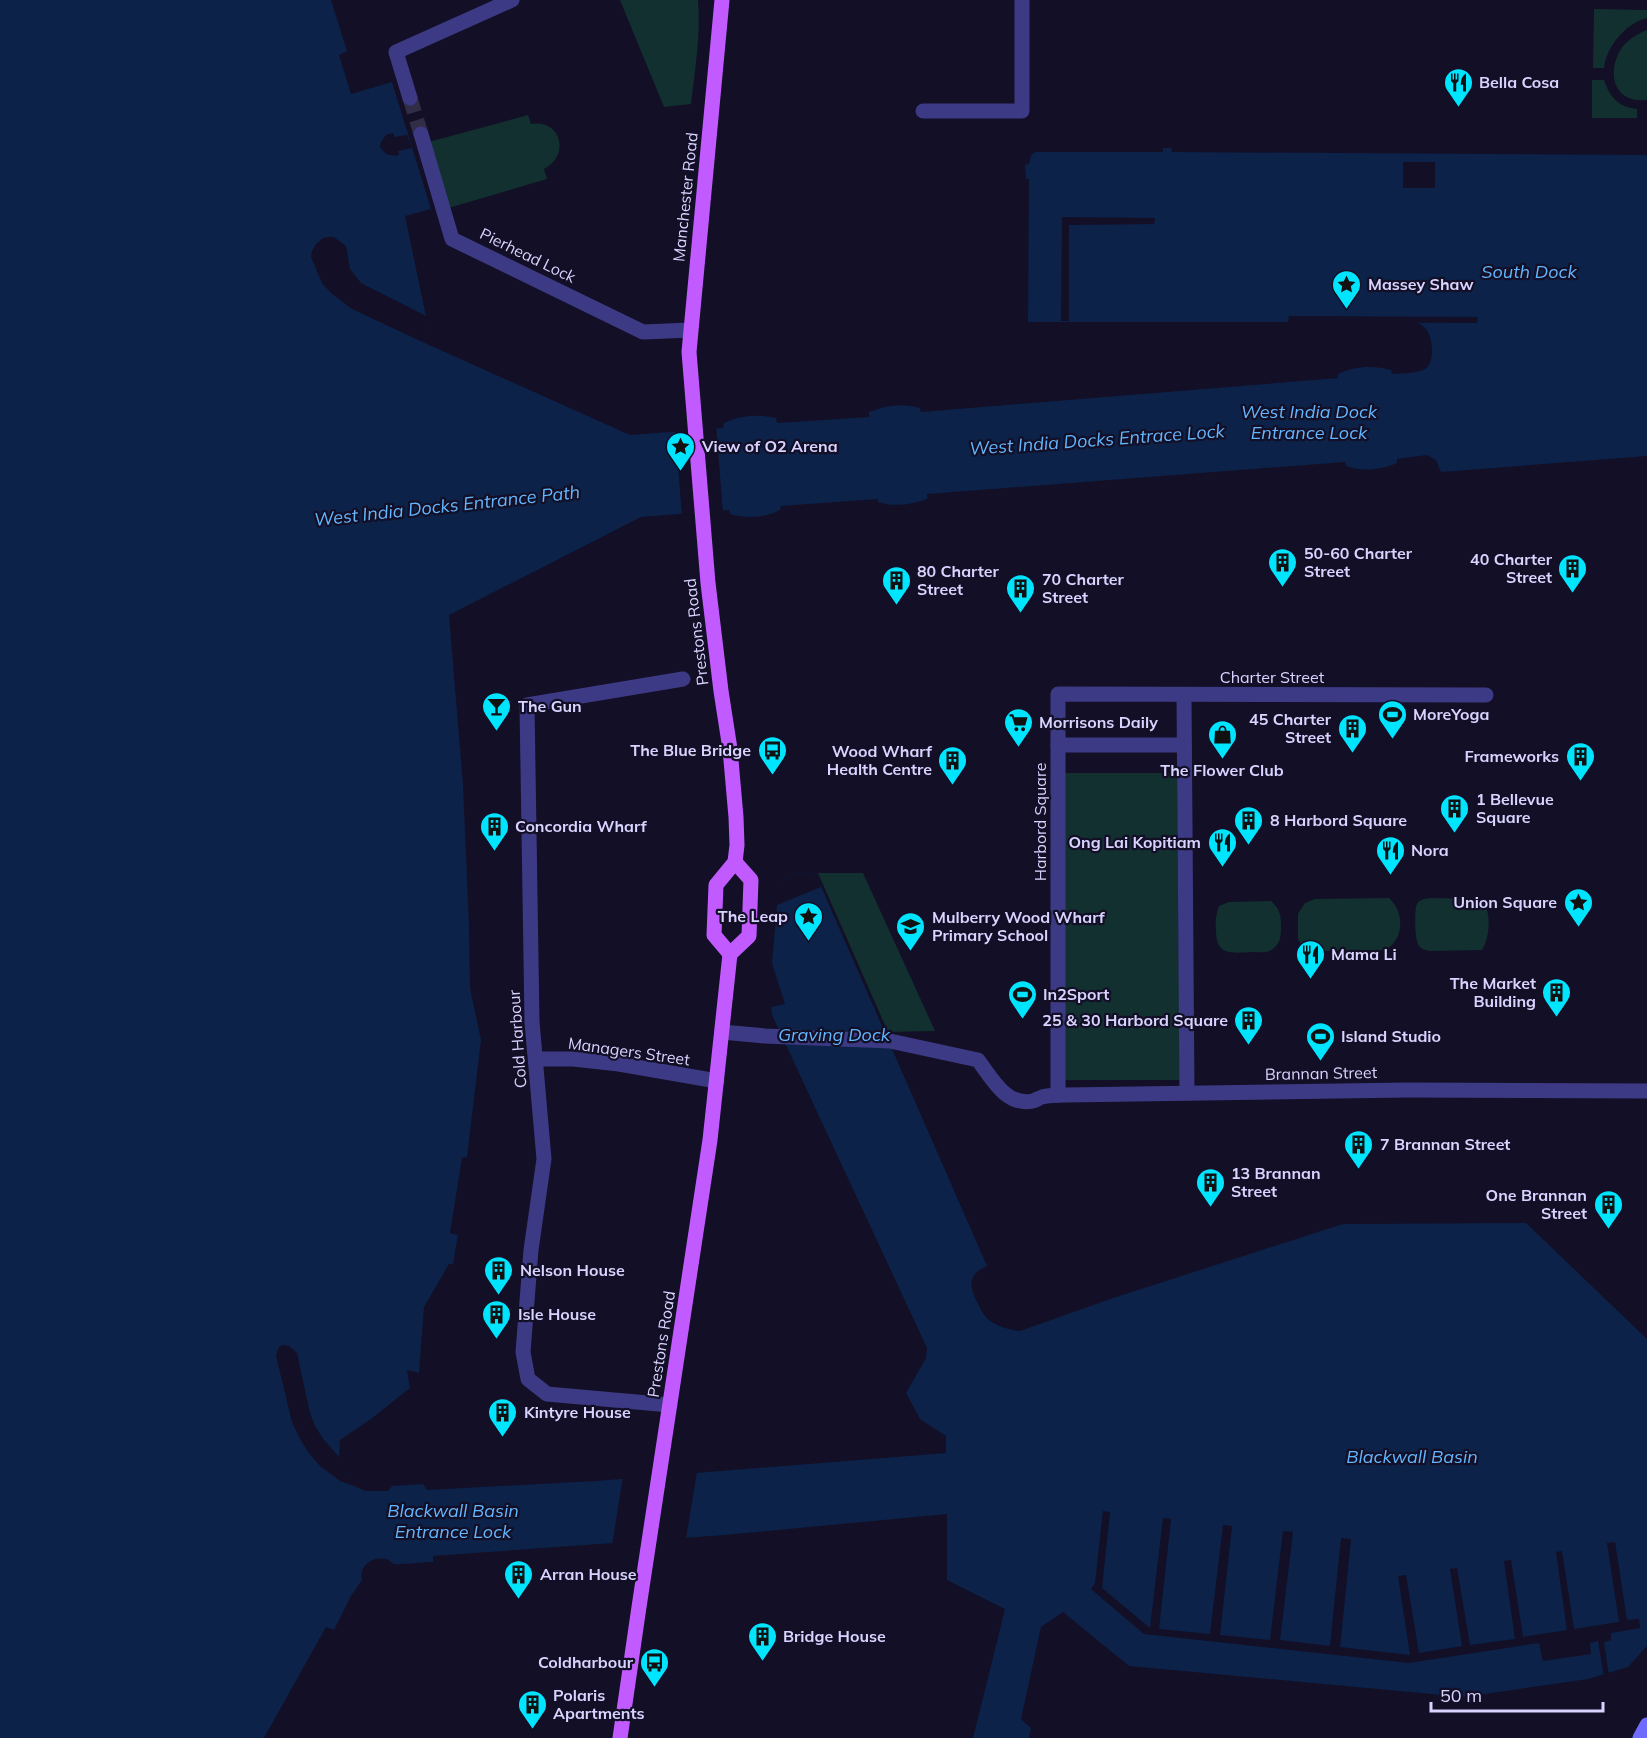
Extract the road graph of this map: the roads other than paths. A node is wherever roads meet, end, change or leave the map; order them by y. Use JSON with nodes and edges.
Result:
{"nodes":[{"id":1,"x":512,"y":0,"type":"edge"},
{"id":2,"x":722,"y":0,"type":"edge"},
{"id":3,"x":1022,"y":0,"type":"edge"},
{"id":4,"x":410,"y":98,"type":"tunnel mouth"},
{"id":5,"x":923,"y":111,"type":"dead end"},
{"id":6,"x":421,"y":134,"type":"tunnel mouth"},
{"id":7,"x":690,"y":330,"type":"junction"},
{"id":8,"x":693,"y":398,"type":"joint"},
{"id":9,"x":683,"y":679,"type":"dead end"},
{"id":10,"x":1058,"y":694,"type":"joint"},
{"id":11,"x":1184,"y":695,"type":"junction"},
{"id":12,"x":1486,"y":695,"type":"dead end"},
{"id":13,"x":1058,"y":745,"type":"junction"},
{"id":14,"x":1184,"y":745,"type":"junction"},
{"id":15,"x":735,"y":862,"type":"junction"},
{"id":16,"x":730,"y":954,"type":"junction"},
{"id":17,"x":722,"y":1032,"type":"junction"},
{"id":18,"x":536,"y":1059,"type":"junction"},
{"id":19,"x":717,"y":1081,"type":"junction"},
{"id":20,"x":1647,"y":1091,"type":"edge"},
{"id":21,"x":1187,"y":1093,"type":"junction"},
{"id":22,"x":1058,"y":1095,"type":"junction"},
{"id":23,"x":670,"y":1405,"type":"junction"},
{"id":24,"x":1647,"y":1725,"type":"edge"},
{"id":25,"x":620,"y":1738,"type":"edge"},
{"id":26,"x":1640,"y":1738,"type":"edge"}],
"edges":[{"from":1,"to":4,"type":"street"},
{"from":2,"to":7,"type":"main road","name":"Manchester Road"},
{"from":3,"to":5,"type":"street"},
{"from":6,"to":7,"type":"street","name":"Pierhead Lock"},
{"from":7,"to":8,"type":"main road","name":"Manchester Road"},
{"from":8,"to":15,"type":"main road","name":"Prestons Road"},
{"from":9,"to":18,"type":"street","name":"Cold Harbour"},
{"from":10,"to":11,"type":"street","name":"Charter Street"},
{"from":10,"to":13,"type":"street","name":"Harbord Square"},
{"from":11,"to":12,"type":"street","name":"Charter Street"},
{"from":11,"to":14,"type":"street"},
{"from":13,"to":14,"type":"street"},
{"from":13,"to":22,"type":"street","name":"Harbord Square"},
{"from":14,"to":21,"type":"street"},
{"from":15,"to":16,"type":"main road"},
{"from":15,"to":16,"type":"main road"},
{"from":16,"to":17,"type":"main road","name":"Prestons Road"},
{"from":17,"to":19,"type":"main road","name":"Prestons Road"},
{"from":17,"to":22,"type":"street","name":"Brannan Street"},
{"from":18,"to":19,"type":"street","name":"Managers Street"},
{"from":18,"to":23,"type":"street","name":"Cold Harbour"},
{"from":19,"to":23,"type":"main road","name":"Prestons Road"},
{"from":20,"to":21,"type":"street","name":"Brannan Street"},
{"from":21,"to":22,"type":"street","name":"Brannan Street"},
{"from":23,"to":25,"type":"main road","name":"Prestons Road"},
{"from":24,"to":26,"type":"street"}]}
